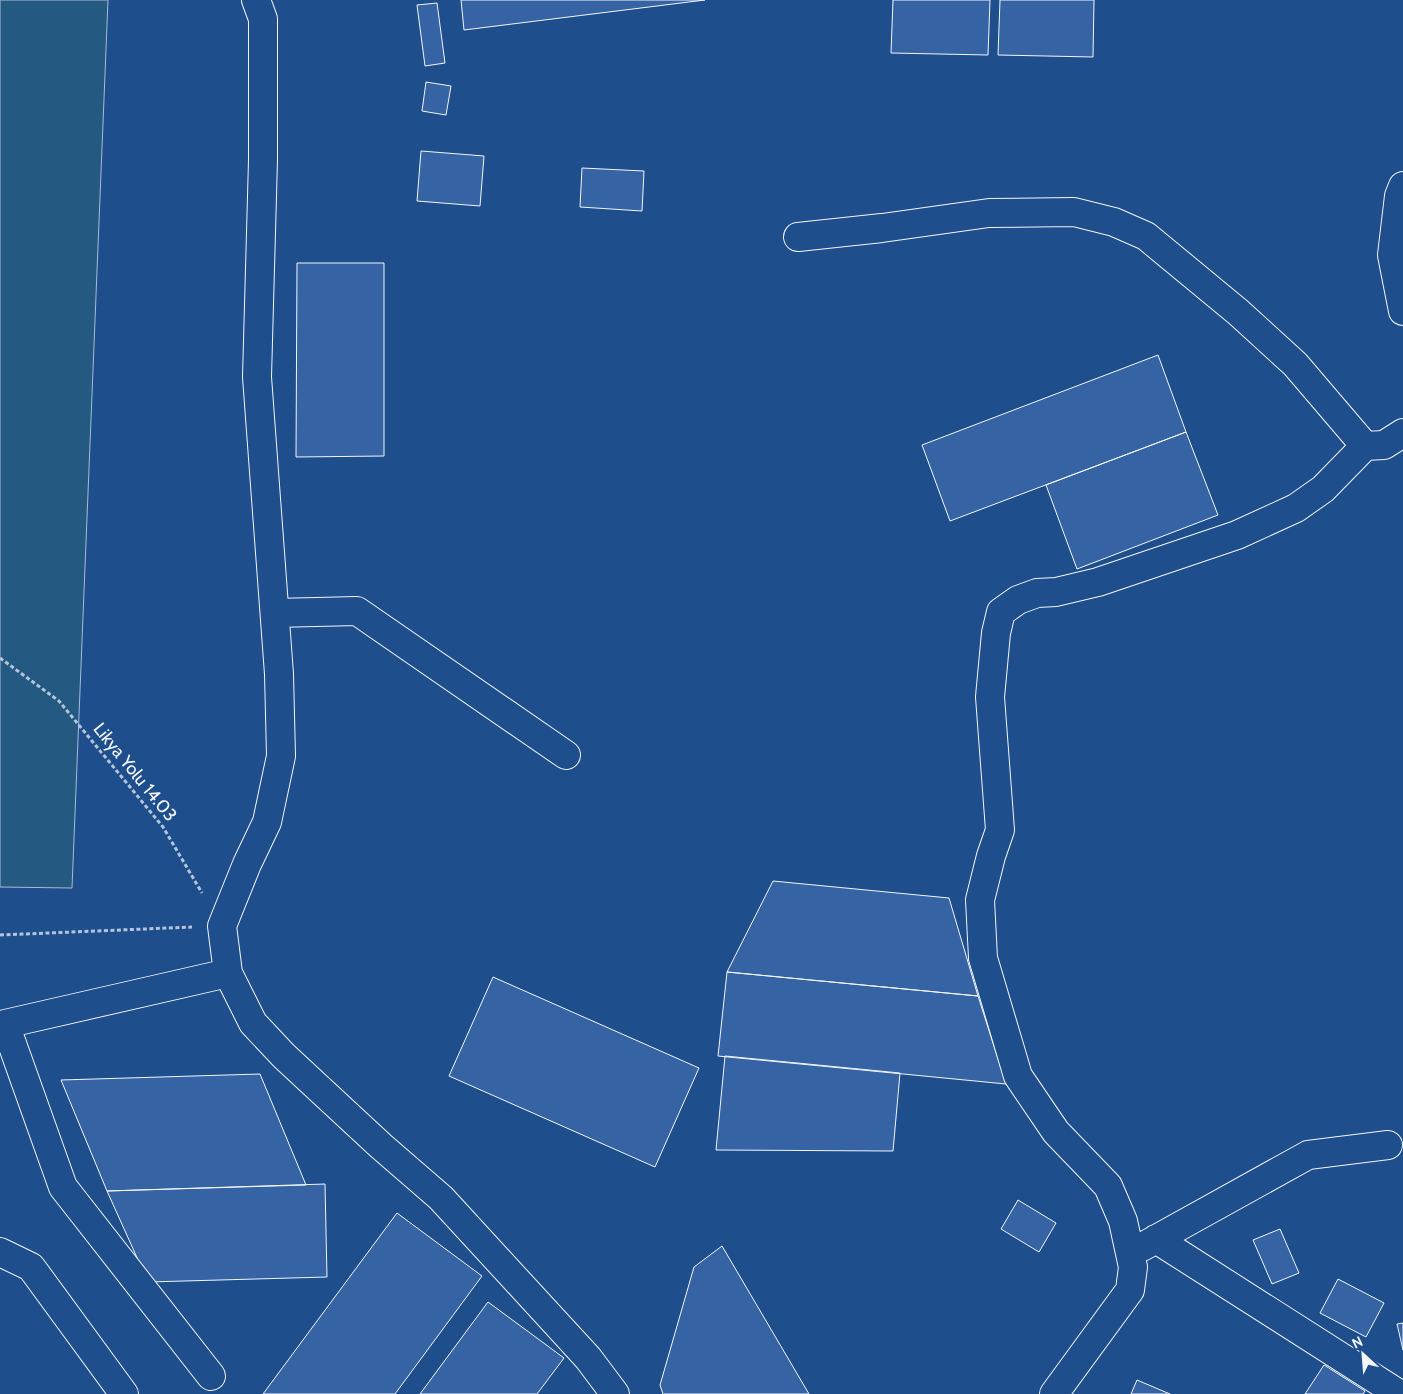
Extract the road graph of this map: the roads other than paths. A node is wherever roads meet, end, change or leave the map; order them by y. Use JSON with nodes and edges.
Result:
{"nodes":[{"id":1,"x":256,"y":0,"type":"edge"},
{"id":2,"x":1403,"y":186,"type":"edge"},
{"id":3,"x":798,"y":237,"type":"dead end"},
{"id":4,"x":1403,"y":311,"type":"edge"},
{"id":5,"x":1403,"y":433,"type":"edge"},
{"id":6,"x":1365,"y":446,"type":"junction"},
{"id":7,"x":275,"y":613,"type":"junction"},
{"id":8,"x":566,"y":755,"type":"dead end"},
{"id":9,"x":228,"y":973,"type":"junction"},
{"id":10,"x":1388,"y":1145,"type":"dead end"},
{"id":11,"x":1156,"y":1239,"type":"junction"},
{"id":12,"x":0,"y":1252,"type":"edge"},
{"id":13,"x":1130,"y":1253,"type":"junction"},
{"id":14,"x":211,"y":1376,"type":"dead end"},
{"id":15,"x":124,"y":1394,"type":"edge"},
{"id":16,"x":615,"y":1394,"type":"edge"},
{"id":17,"x":1054,"y":1394,"type":"edge"},
{"id":18,"x":1399,"y":1394,"type":"edge"}],
"edges":[{"from":1,"to":7,"type":"street"},
{"from":2,"to":4,"type":"street"},
{"from":3,"to":6,"type":"street"},
{"from":5,"to":6,"type":"street"},
{"from":6,"to":13,"type":"street"},
{"from":7,"to":8,"type":"street"},
{"from":7,"to":9,"type":"street"},
{"from":9,"to":14,"type":"street"},
{"from":9,"to":16,"type":"street"},
{"from":10,"to":11,"type":"street"},
{"from":11,"to":13,"type":"street"},
{"from":11,"to":18,"type":"street"},
{"from":12,"to":15,"type":"street"},
{"from":13,"to":17,"type":"street"}]}
